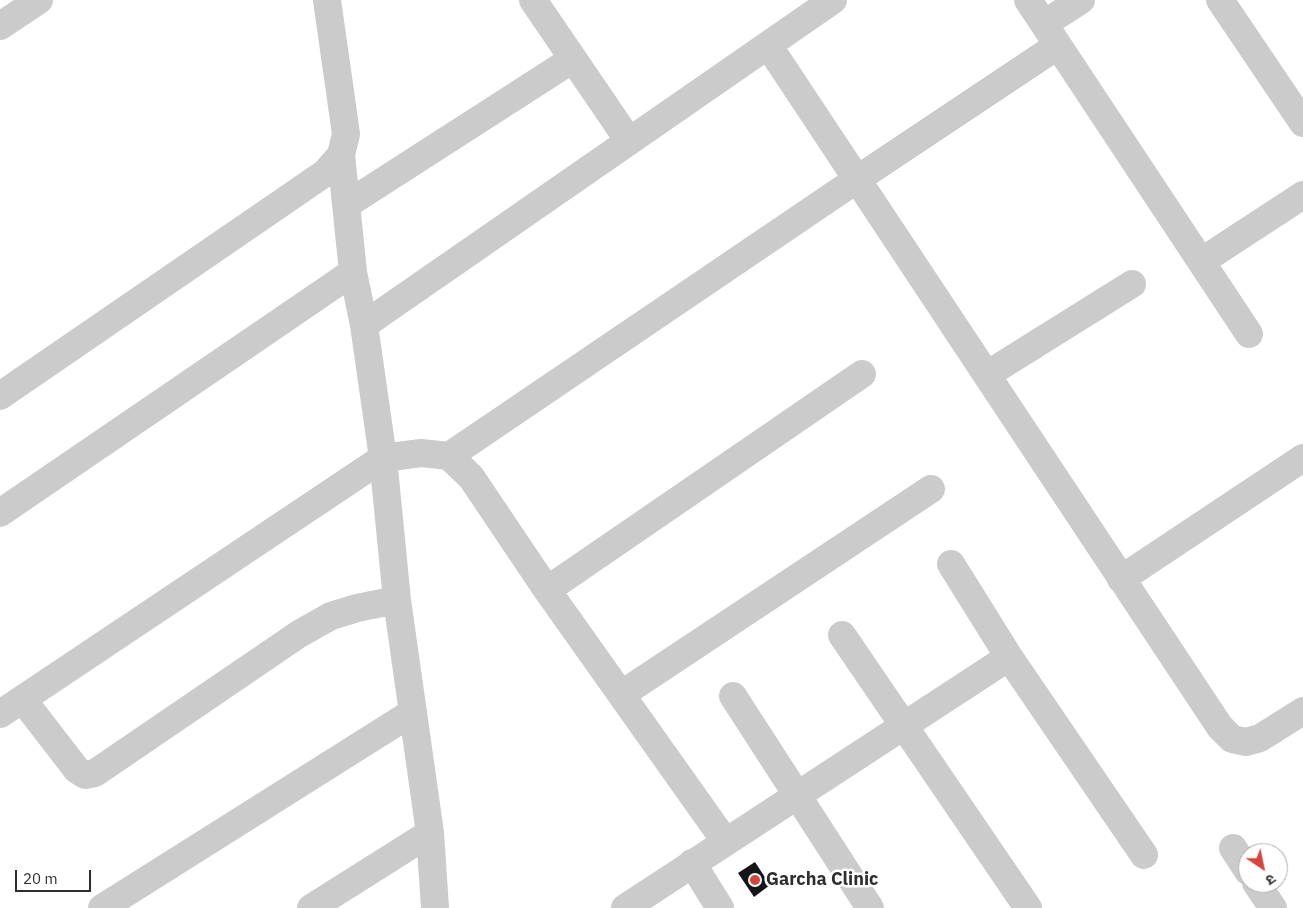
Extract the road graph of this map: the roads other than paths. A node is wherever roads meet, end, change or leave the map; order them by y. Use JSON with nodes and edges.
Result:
{"nodes":[{"id":1,"x":39,"y":0,"type":"edge"},
{"id":2,"x":327,"y":0,"type":"edge"},
{"id":3,"x":533,"y":0,"type":"edge"},
{"id":4,"x":833,"y":0,"type":"edge"},
{"id":5,"x":1028,"y":0,"type":"edge"},
{"id":6,"x":1081,"y":0,"type":"edge"},
{"id":7,"x":1220,"y":0,"type":"edge"},
{"id":8,"x":0,"y":26,"type":"edge"},
{"id":9,"x":1051,"y":35,"type":"junction"},
{"id":10,"x":768,"y":45,"type":"junction"},
{"id":11,"x":573,"y":59,"type":"junction"},
{"id":12,"x":1303,"y":122,"type":"edge"},
{"id":13,"x":629,"y":141,"type":"junction"},
{"id":14,"x":341,"y":155,"type":"junction"},
{"id":15,"x":856,"y":180,"type":"junction"},
{"id":16,"x":1303,"y":195,"type":"edge"},
{"id":17,"x":346,"y":205,"type":"junction"},
{"id":18,"x":1202,"y":262,"type":"junction"},
{"id":19,"x":354,"y":272,"type":"junction"},
{"id":20,"x":1132,"y":284,"type":"dead end"},
{"id":21,"x":364,"y":325,"type":"junction"},
{"id":22,"x":1249,"y":334,"type":"dead end"},
{"id":23,"x":862,"y":374,"type":"dead end"},
{"id":24,"x":988,"y":374,"type":"junction"},
{"id":25,"x":0,"y":396,"type":"edge"},
{"id":26,"x":448,"y":456,"type":"junction"},
{"id":27,"x":383,"y":458,"type":"junction"},
{"id":28,"x":1303,"y":458,"type":"edge"},
{"id":29,"x":931,"y":489,"type":"dead end"},
{"id":30,"x":0,"y":513,"type":"edge"},
{"id":31,"x":951,"y":564,"type":"dead end"},
{"id":32,"x":1121,"y":579,"type":"junction"},
{"id":33,"x":547,"y":590,"type":"junction"},
{"id":34,"x":397,"y":600,"type":"junction"},
{"id":35,"x":842,"y":635,"type":"dead end"},
{"id":36,"x":1008,"y":657,"type":"junction"},
{"id":37,"x":622,"y":694,"type":"junction"},
{"id":38,"x":733,"y":696,"type":"dead end"},
{"id":39,"x":22,"y":700,"type":"junction"},
{"id":40,"x":1303,"y":711,"type":"edge"},
{"id":41,"x":414,"y":712,"type":"junction"},
{"id":42,"x":0,"y":714,"type":"edge"},
{"id":43,"x":904,"y":725,"type":"junction"},
{"id":44,"x":797,"y":794,"type":"junction"},
{"id":45,"x":430,"y":833,"type":"junction"},
{"id":46,"x":725,"y":841,"type":"junction"},
{"id":47,"x":1233,"y":848,"type":"dead end"},
{"id":48,"x":1144,"y":855,"type":"dead end"},
{"id":49,"x":1238,"y":856,"type":"edge"},
{"id":50,"x":692,"y":863,"type":"junction"},
{"id":51,"x":1263,"y":893,"type":"edge"},
{"id":52,"x":102,"y":908,"type":"edge"},
{"id":53,"x":311,"y":908,"type":"edge"},
{"id":54,"x":435,"y":908,"type":"edge"},
{"id":55,"x":625,"y":908,"type":"edge"},
{"id":56,"x":720,"y":908,"type":"edge"},
{"id":57,"x":870,"y":908,"type":"edge"},
{"id":58,"x":1028,"y":908,"type":"edge"},
{"id":59,"x":1273,"y":908,"type":"edge"}],
"edges":[{"from":1,"to":8,"type":"street"},
{"from":2,"to":14,"type":"street"},
{"from":3,"to":11,"type":"street"},
{"from":4,"to":10,"type":"street"},
{"from":5,"to":9,"type":"street"},
{"from":6,"to":9,"type":"street"},
{"from":7,"to":12,"type":"street"},
{"from":9,"to":15,"type":"street"},
{"from":9,"to":18,"type":"street"},
{"from":10,"to":13,"type":"street"},
{"from":10,"to":15,"type":"street"},
{"from":11,"to":13,"type":"street"},
{"from":11,"to":17,"type":"street"},
{"from":13,"to":21,"type":"street"},
{"from":14,"to":17,"type":"street"},
{"from":14,"to":25,"type":"street"},
{"from":15,"to":24,"type":"street"},
{"from":15,"to":26,"type":"street"},
{"from":16,"to":18,"type":"street"},
{"from":17,"to":19,"type":"street"},
{"from":18,"to":22,"type":"street"},
{"from":19,"to":21,"type":"street"},
{"from":19,"to":30,"type":"street"},
{"from":20,"to":24,"type":"street"},
{"from":21,"to":27,"type":"street"},
{"from":23,"to":33,"type":"street"},
{"from":24,"to":32,"type":"street"},
{"from":26,"to":27,"type":"street"},
{"from":26,"to":33,"type":"street"},
{"from":27,"to":34,"type":"street"},
{"from":27,"to":39,"type":"street"},
{"from":28,"to":32,"type":"street"},
{"from":29,"to":37,"type":"street"},
{"from":31,"to":36,"type":"street"},
{"from":32,"to":40,"type":"street"},
{"from":33,"to":37,"type":"street"},
{"from":34,"to":39,"type":"street"},
{"from":34,"to":41,"type":"street"},
{"from":35,"to":43,"type":"street"},
{"from":36,"to":43,"type":"street"},
{"from":36,"to":48,"type":"street"},
{"from":37,"to":46,"type":"street"},
{"from":38,"to":44,"type":"street"},
{"from":39,"to":42,"type":"street"},
{"from":41,"to":45,"type":"street"},
{"from":41,"to":52,"type":"street"},
{"from":43,"to":44,"type":"street"},
{"from":43,"to":58,"type":"street"},
{"from":44,"to":46,"type":"street"},
{"from":44,"to":57,"type":"street"},
{"from":45,"to":53,"type":"street"},
{"from":45,"to":54,"type":"street"},
{"from":46,"to":50,"type":"street"},
{"from":47,"to":49,"type":"street"},
{"from":50,"to":55,"type":"street"},
{"from":50,"to":56,"type":"street"},
{"from":51,"to":59,"type":"street"}]}
